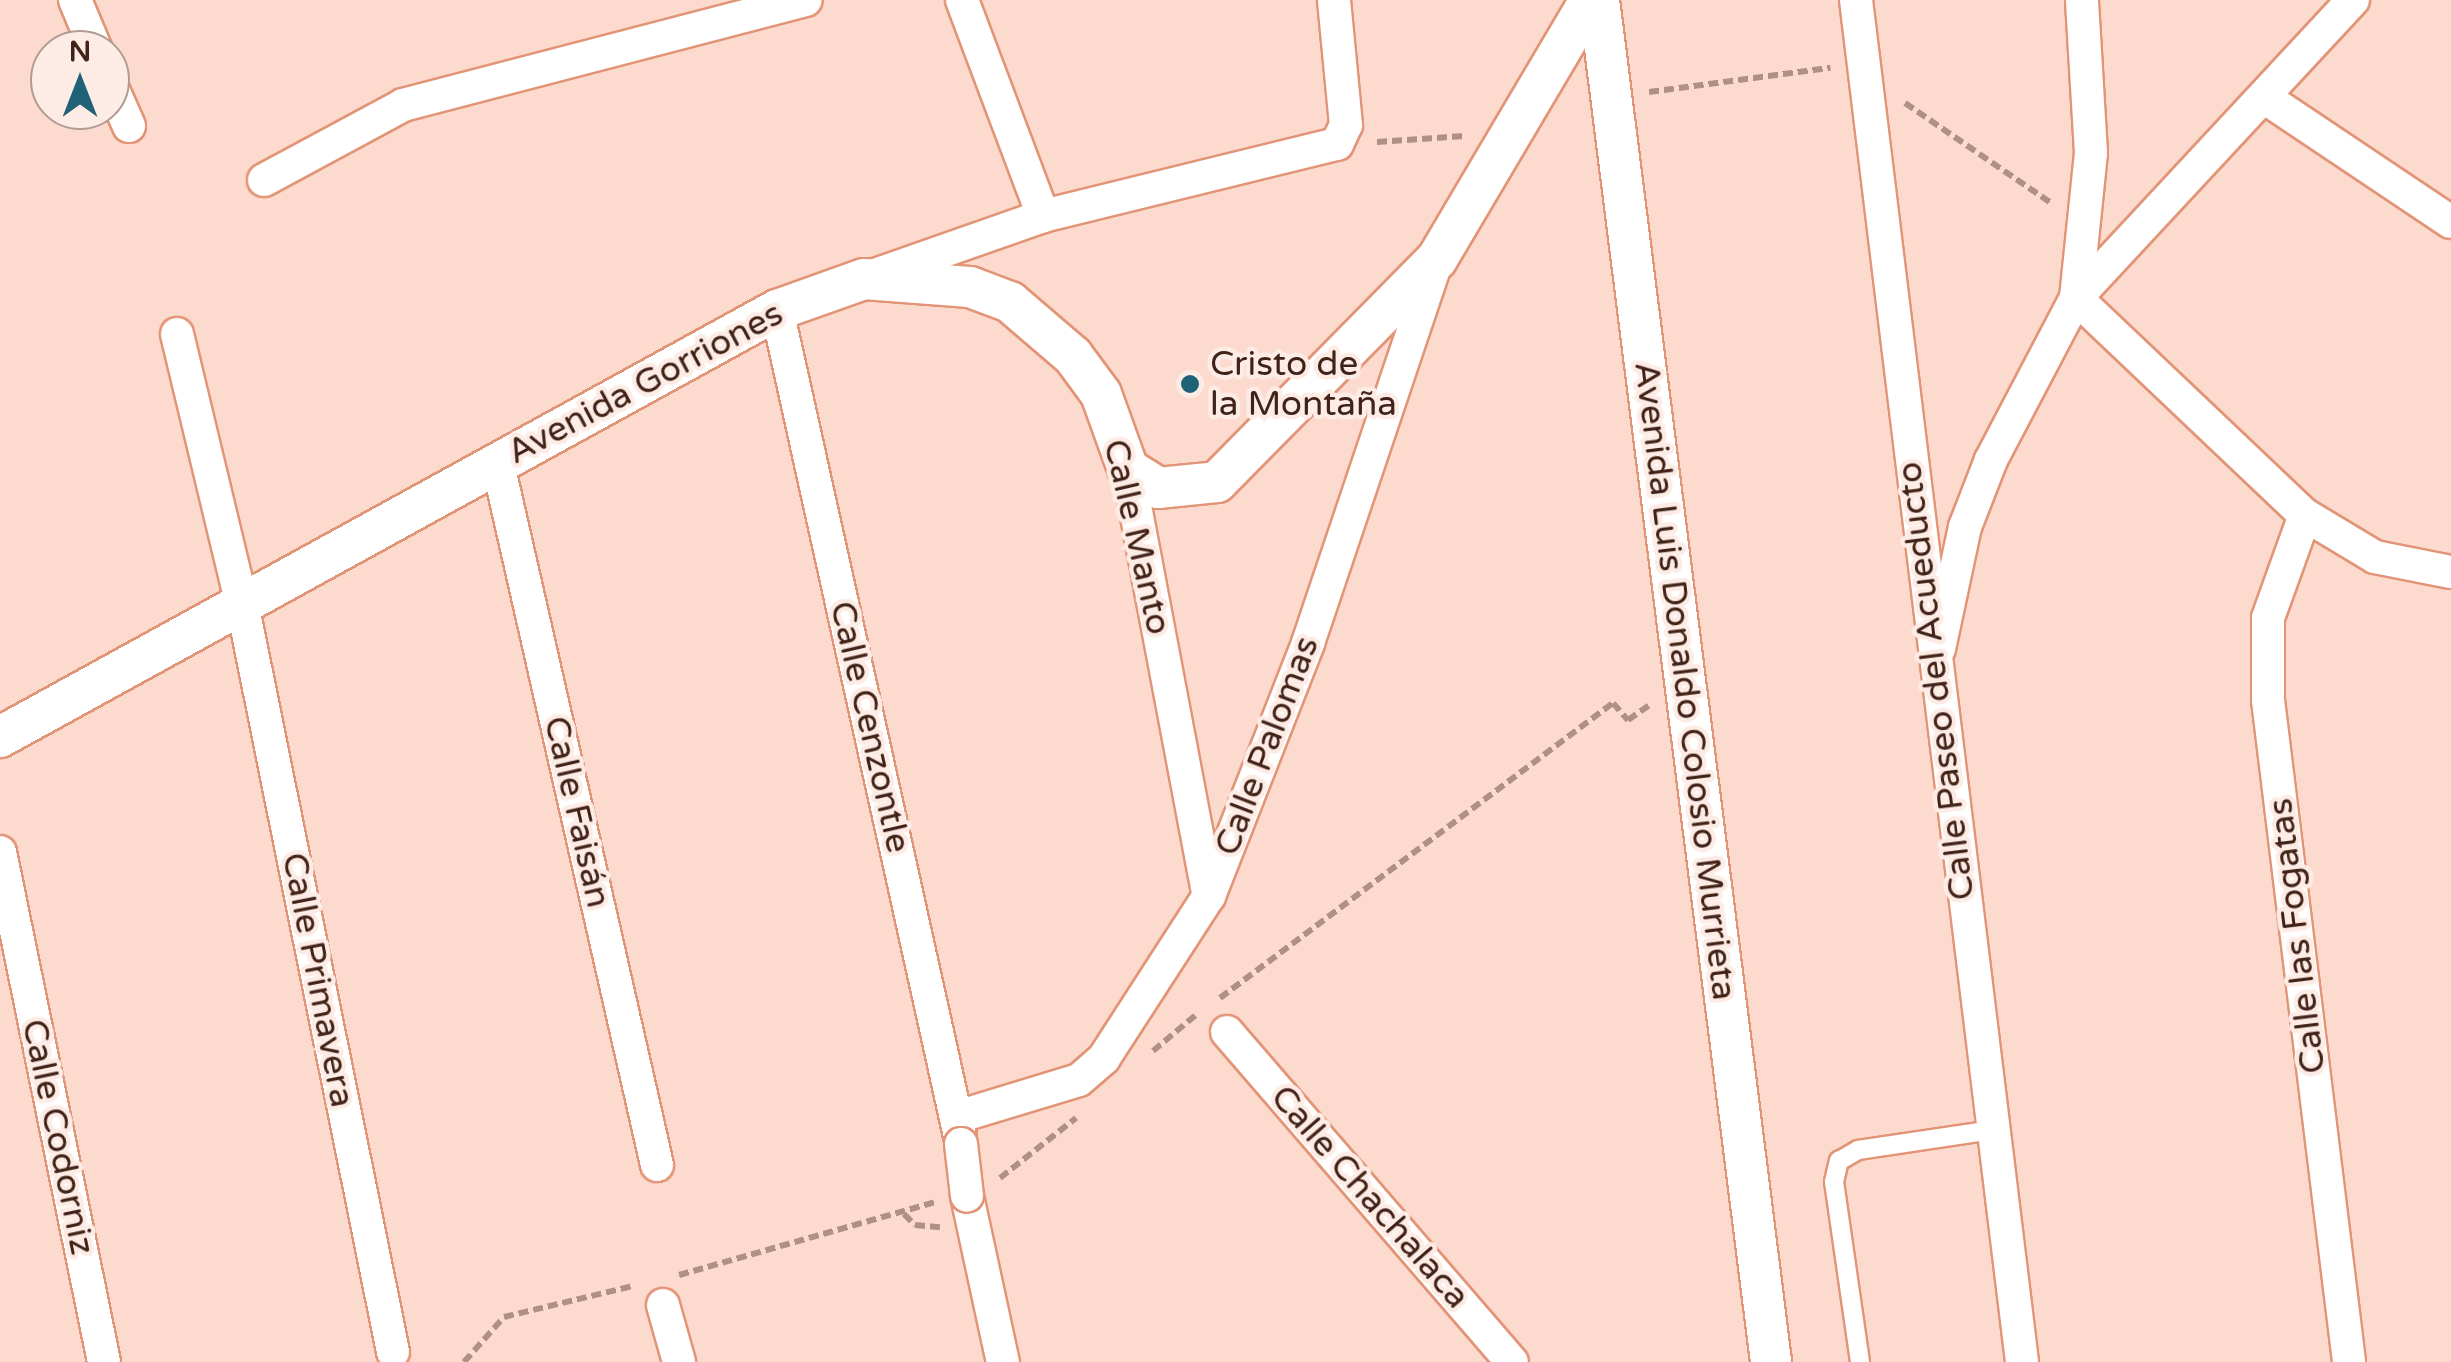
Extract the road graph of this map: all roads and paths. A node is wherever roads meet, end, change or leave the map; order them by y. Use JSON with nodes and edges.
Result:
{"nodes":[{"id":1,"x":74,"y":0,"type":"edge"},
{"id":2,"x":806,"y":0,"type":"edge"},
{"id":3,"x":962,"y":0,"type":"edge"},
{"id":4,"x":1334,"y":0,"type":"edge"},
{"id":5,"x":1590,"y":0,"type":"edge"},
{"id":6,"x":1599,"y":0,"type":"edge"},
{"id":7,"x":1856,"y":0,"type":"edge"},
{"id":8,"x":2082,"y":0,"type":"edge"},
{"id":9,"x":2353,"y":0,"type":"edge"},
{"id":10,"x":87,"y":30,"type":"edge"},
{"id":11,"x":1860,"y":36,"type":"junction"},
{"id":12,"x":1612,"y":97,"type":"junction"},
{"id":13,"x":1900,"y":99,"type":"dead end"},
{"id":14,"x":2266,"y":99,"type":"junction"},
{"id":15,"x":1516,"y":132,"type":"junction"},
{"id":16,"x":1337,"y":144,"type":"junction"},
{"id":17,"x":264,"y":180,"type":"dead end"},
{"id":18,"x":2059,"y":208,"type":"dead end"},
{"id":19,"x":1042,"y":216,"type":"junction"},
{"id":20,"x":2451,"y":222,"type":"edge"},
{"id":21,"x":1437,"y":260,"type":"junction"},
{"id":22,"x":864,"y":279,"type":"junction"},
{"id":23,"x":2076,"y":298,"type":"junction"},
{"id":24,"x":777,"y":310,"type":"junction"},
{"id":25,"x":178,"y":334,"type":"dead end"},
{"id":26,"x":497,"y":460,"type":"junction"},
{"id":27,"x":1128,"y":469,"type":"junction"},
{"id":28,"x":2305,"y":515,"type":"junction"},
{"id":29,"x":1920,"y":556,"type":"junction"},
{"id":30,"x":1958,"y":564,"type":"junction"},
{"id":31,"x":2451,"y":572,"type":"edge"},
{"id":32,"x":243,"y":608,"type":"junction"},
{"id":33,"x":1934,"y":672,"type":"junction"},
{"id":34,"x":1685,"y":679,"type":"junction"},
{"id":35,"x":0,"y":737,"type":"edge"},
{"id":36,"x":0,"y":852,"type":"edge"},
{"id":37,"x":1210,"y":896,"type":"junction"},
{"id":38,"x":1228,"y":1032,"type":"dead end"},
{"id":39,"x":1147,"y":1056,"type":"dead end"},
{"id":40,"x":1090,"y":1105,"type":"dead end"},
{"id":41,"x":959,"y":1130,"type":"junction"},
{"id":42,"x":1992,"y":1130,"type":"junction"},
{"id":43,"x":657,"y":1165,"type":"dead end"},
{"id":44,"x":966,"y":1193,"type":"junction"},
{"id":45,"x":663,"y":1287,"type":"junction"},
{"id":46,"x":393,"y":1352,"type":"dead end"},
{"id":47,"x":1765,"y":1360,"type":"edge"},
{"id":48,"x":104,"y":1362,"type":"edge"},
{"id":49,"x":464,"y":1362,"type":"edge"},
{"id":50,"x":679,"y":1362,"type":"edge"},
{"id":51,"x":1003,"y":1362,"type":"edge"},
{"id":52,"x":1512,"y":1362,"type":"edge"},
{"id":53,"x":1860,"y":1362,"type":"edge"},
{"id":54,"x":2022,"y":1362,"type":"edge"},
{"id":55,"x":2349,"y":1362,"type":"edge"}],
"edges":[{"from":1,"to":10,"type":"street"},
{"from":2,"to":17,"type":"street"},
{"from":3,"to":19,"type":"street"},
{"from":4,"to":16,"type":"street"},
{"from":5,"to":15,"type":"street"},
{"from":6,"to":12,"type":"street","name":"Avenida Luis Donaldo Colosio Murrieta"},
{"from":7,"to":11,"type":"street","name":"Calle Paseo del Acueducto"},
{"from":8,"to":23,"type":"street"},
{"from":9,"to":14,"type":"street"},
{"from":11,"to":12,"type":"path"},
{"from":11,"to":29,"type":"street","name":"Calle Paseo del Acueducto"},
{"from":12,"to":34,"type":"street","name":"Avenida Luis Donaldo Colosio Murrieta"},
{"from":13,"to":18,"type":"path"},
{"from":14,"to":20,"type":"street"},
{"from":14,"to":23,"type":"street"},
{"from":15,"to":16,"type":"path"},
{"from":15,"to":21,"type":"street"},
{"from":16,"to":19,"type":"street","name":"Avenida Gorriones"},
{"from":19,"to":22,"type":"street","name":"Avenida Gorriones"},
{"from":21,"to":27,"type":"street"},
{"from":21,"to":37,"type":"street","name":"Calle Palomas"},
{"from":22,"to":24,"type":"street","name":"Avenida Gorriones"},
{"from":22,"to":27,"type":"street","name":"Calle Manto"},
{"from":23,"to":28,"type":"street"},
{"from":23,"to":30,"type":"street"},
{"from":24,"to":26,"type":"street","name":"Avenida Gorriones"},
{"from":24,"to":41,"type":"street","name":"Calle Cenzontle"},
{"from":25,"to":32,"type":"street","name":"Calle Primavera"},
{"from":26,"to":32,"type":"street","name":"Avenida Gorriones"},
{"from":26,"to":43,"type":"street","name":"Calle Faisán"},
{"from":27,"to":37,"type":"street","name":"Calle Manto"},
{"from":28,"to":31,"type":"street"},
{"from":28,"to":55,"type":"street","name":"Calle las Fogatas"},
{"from":29,"to":30,"type":"street"},
{"from":29,"to":33,"type":"street","name":"Calle Paseo del Acueducto"},
{"from":30,"to":33,"type":"street"},
{"from":32,"to":35,"type":"street","name":"Avenida Gorriones"},
{"from":32,"to":46,"type":"street","name":"Calle Primavera"},
{"from":33,"to":42,"type":"street","name":"Calle Paseo del Acueducto"},
{"from":34,"to":39,"type":"path"},
{"from":34,"to":47,"type":"street","name":"Avenida Luis Donaldo Colosio Murrieta"},
{"from":36,"to":48,"type":"street","name":"Calle Codorniz"},
{"from":37,"to":41,"type":"street","name":"Calle Palomas"},
{"from":38,"to":52,"type":"street","name":"Calle Chachalaca"},
{"from":40,"to":44,"type":"path"},
{"from":41,"to":44,"type":"street","name":"Calle Cenzontle","bridge":true},
{"from":42,"to":53,"type":"lane"},
{"from":42,"to":54,"type":"street","name":"Calle Paseo del Acueducto"},
{"from":44,"to":45,"type":"path"},
{"from":44,"to":51,"type":"street","name":"Calle Cenzontle"},
{"from":45,"to":49,"type":"path"},
{"from":45,"to":50,"type":"street"}]}
